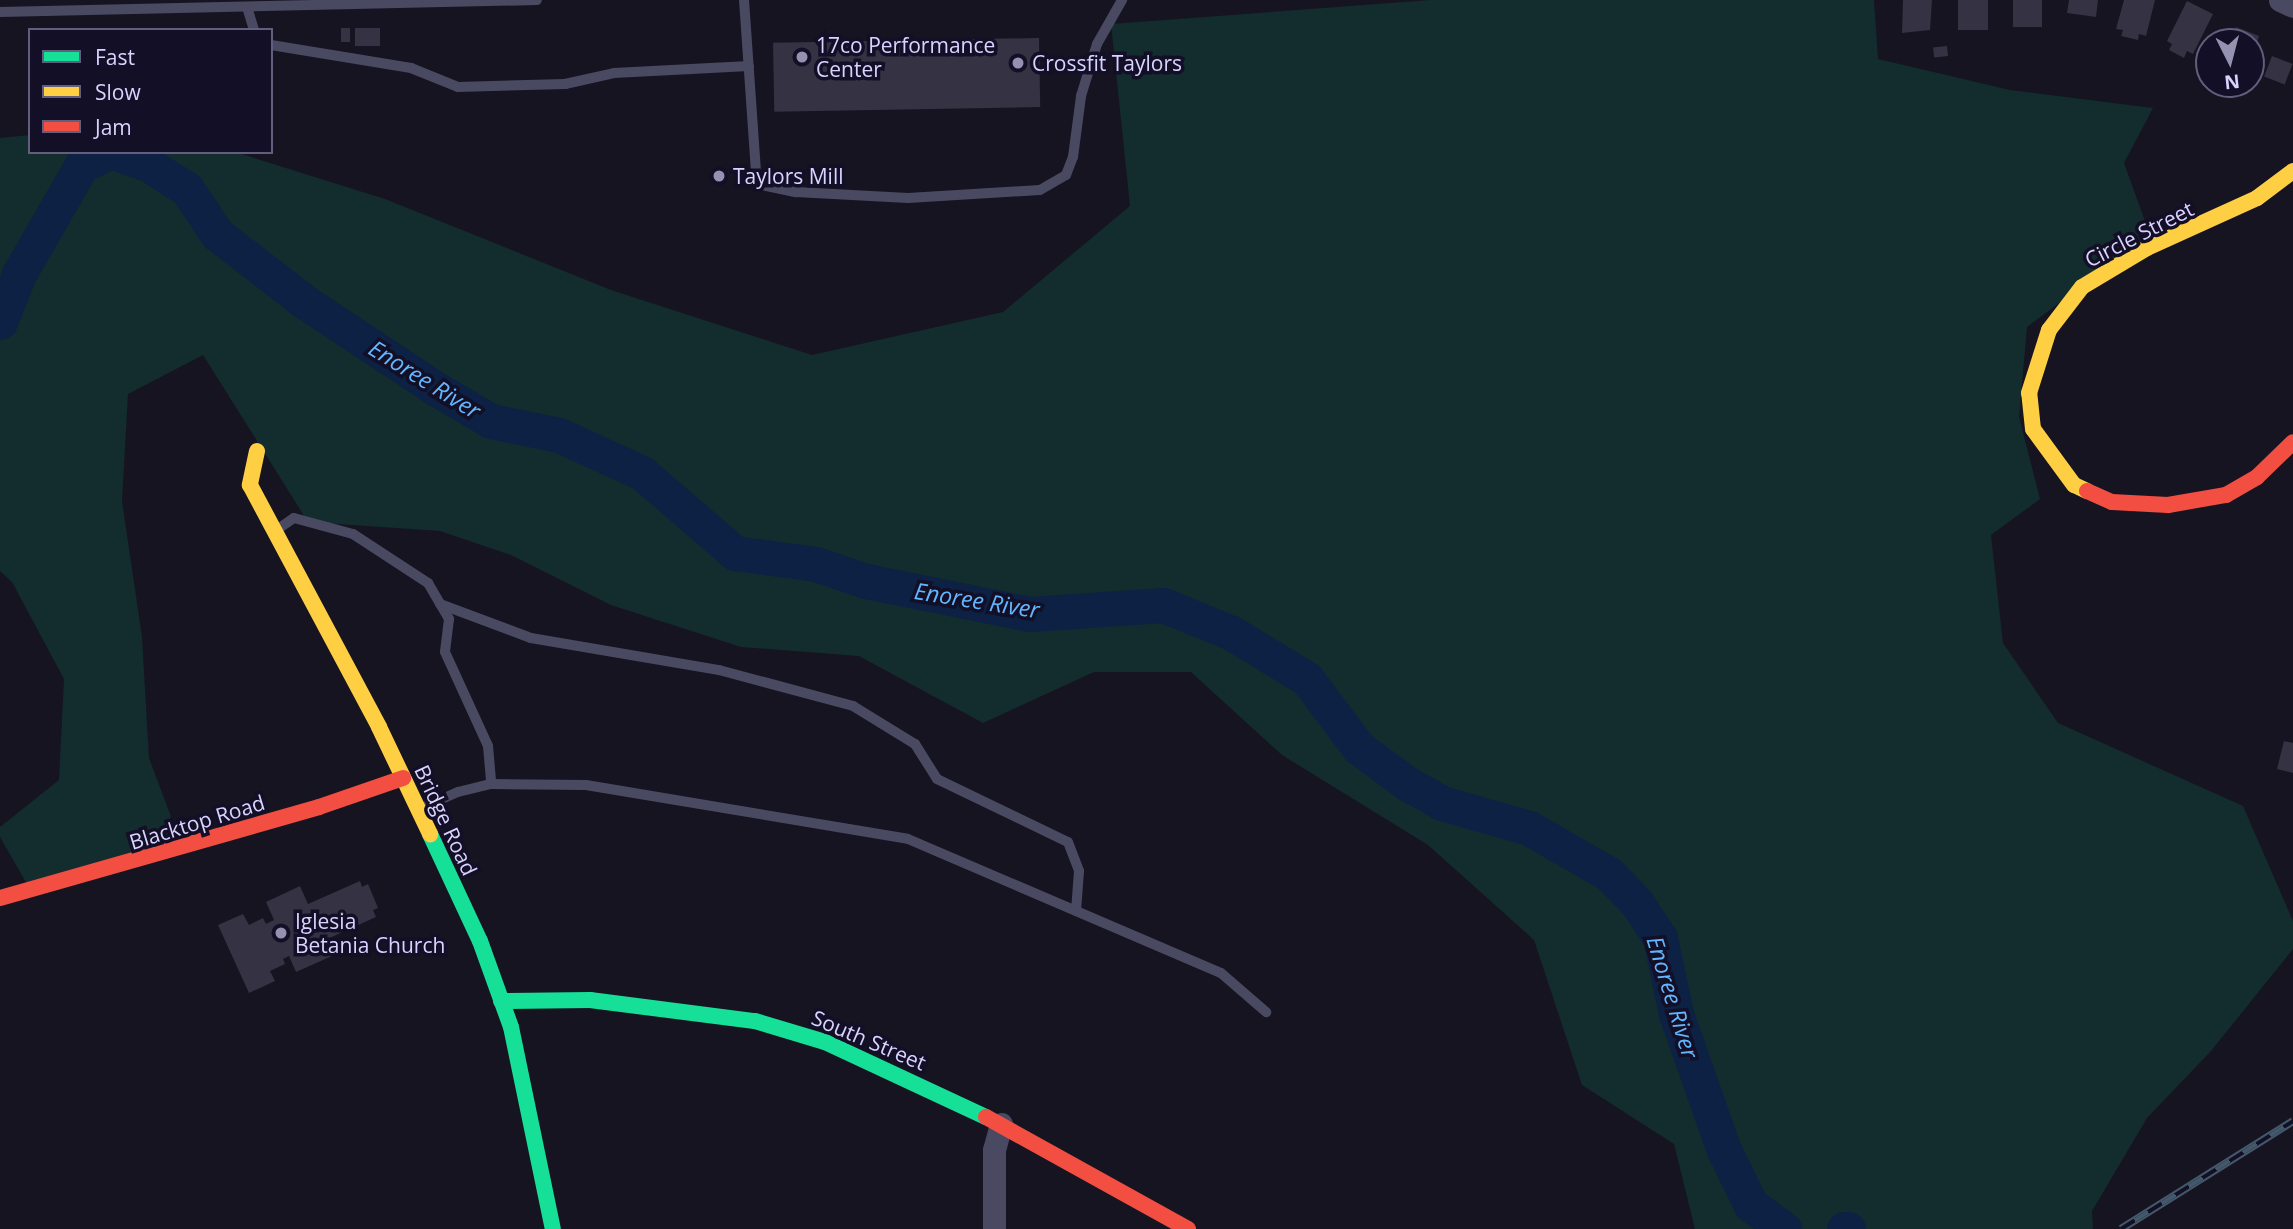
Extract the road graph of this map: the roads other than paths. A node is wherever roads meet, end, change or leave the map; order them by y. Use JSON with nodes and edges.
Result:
{"nodes":[{"id":1,"x":6,"y":0,"type":"edge"},
{"id":2,"x":537,"y":0,"type":"edge"},
{"id":3,"x":744,"y":0,"type":"edge"},
{"id":4,"x":1122,"y":0,"type":"edge"},
{"id":5,"x":2280,"y":0,"type":"edge"},
{"id":6,"x":2293,"y":6,"type":"edge"},
{"id":7,"x":247,"y":7,"type":"junction"},
{"id":8,"x":3,"y":12,"type":"edge"},
{"id":9,"x":253,"y":28,"type":"edge"},
{"id":10,"x":273,"y":45,"type":"edge"},
{"id":11,"x":749,"y":66,"type":"junction"},
{"id":12,"x":2293,"y":171,"type":"edge"},
{"id":13,"x":2293,"y":442,"type":"edge"},
{"id":14,"x":257,"y":450,"type":"dead end"},
{"id":15,"x":275,"y":531,"type":"junction"},
{"id":16,"x":440,"y":604,"type":"junction"},
{"id":17,"x":403,"y":778,"type":"junction"},
{"id":18,"x":491,"y":784,"type":"junction"},
{"id":19,"x":416,"y":810,"type":"junction"},
{"id":20,"x":0,"y":898,"type":"edge"},
{"id":21,"x":1076,"y":911,"type":"junction"},
{"id":22,"x":501,"y":1001,"type":"junction"},
{"id":23,"x":1266,"y":1012,"type":"dead end"},
{"id":24,"x":1000,"y":1124,"type":"junction"},
{"id":25,"x":553,"y":1229,"type":"edge"},
{"id":26,"x":994,"y":1229,"type":"edge"},
{"id":27,"x":1188,"y":1229,"type":"edge"}],
"edges":[{"from":1,"to":8,"type":"lane"},
{"from":2,"to":7,"type":"lane"},
{"from":3,"to":11,"type":"lane"},
{"from":4,"to":11,"type":"lane"},
{"from":5,"to":6,"type":"street"},
{"from":7,"to":8,"type":"lane"},
{"from":7,"to":9,"type":"lane"},
{"from":10,"to":11,"type":"lane"},
{"from":12,"to":13,"type":"street","name":"Circle Street"},
{"from":14,"to":15,"type":"street","name":"Bridge Road"},
{"from":15,"to":16,"type":"lane"},
{"from":15,"to":17,"type":"street","name":"Bridge Road"},
{"from":16,"to":18,"type":"lane"},
{"from":16,"to":21,"type":"lane"},
{"from":17,"to":19,"type":"street","name":"Bridge Road"},
{"from":17,"to":20,"type":"street","name":"Blacktop Road"},
{"from":18,"to":19,"type":"lane"},
{"from":18,"to":21,"type":"lane"},
{"from":19,"to":22,"type":"street","name":"Bridge Road"},
{"from":21,"to":23,"type":"lane"},
{"from":22,"to":24,"type":"street","name":"South Street"},
{"from":22,"to":25,"type":"street","name":"Bridge Road"},
{"from":24,"to":26,"type":"street"},
{"from":24,"to":27,"type":"street","name":"South Street"}]}
